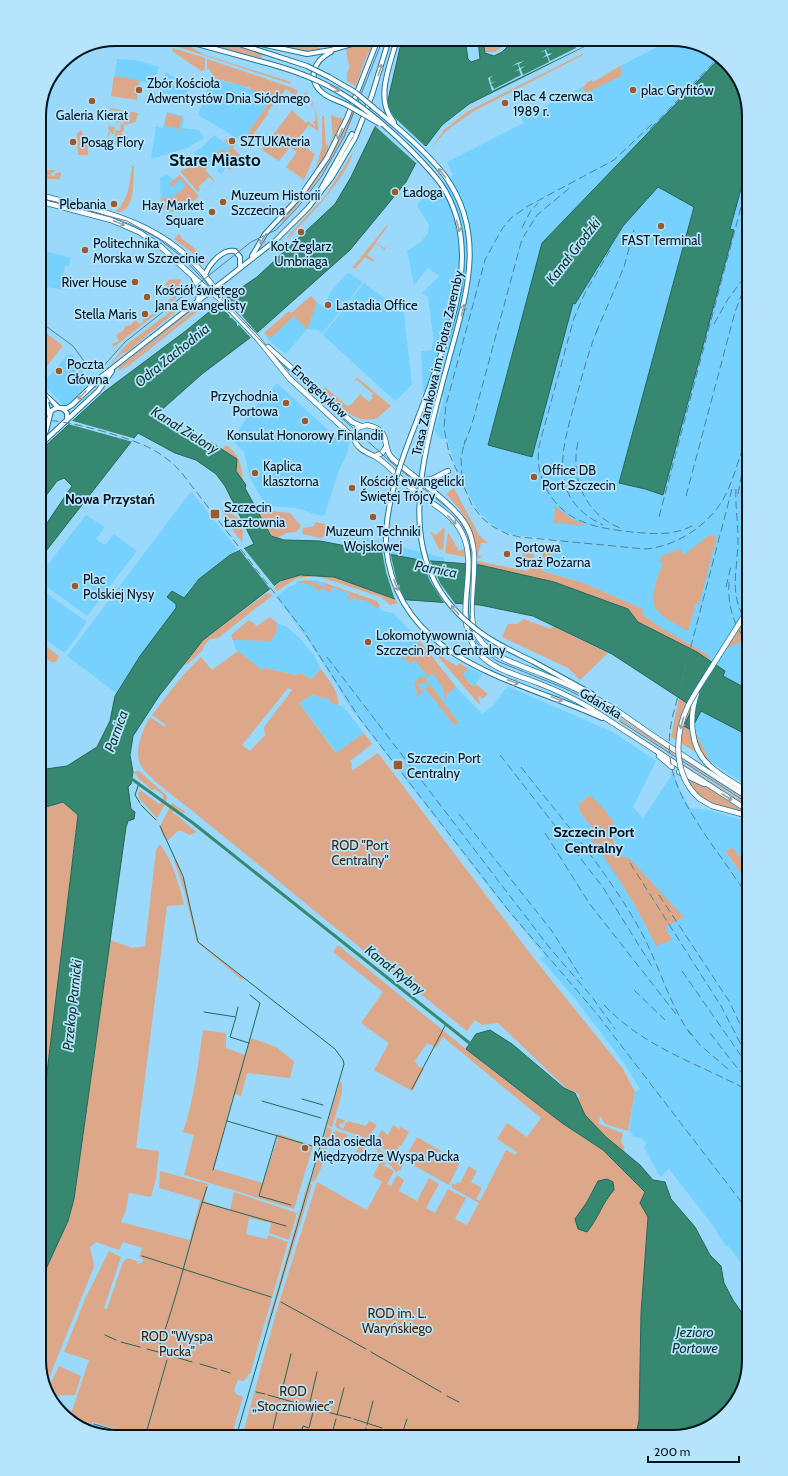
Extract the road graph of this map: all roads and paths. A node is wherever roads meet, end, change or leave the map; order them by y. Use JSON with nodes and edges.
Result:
{"nodes":[{"id":1,"x":205,"y":46,"type":"edge"},
{"id":2,"x":245,"y":46,"type":"edge"},
{"id":3,"x":269,"y":46,"type":"edge"},
{"id":4,"x":346,"y":46,"type":"edge"},
{"id":5,"x":375,"y":46,"type":"edge"},
{"id":6,"x":387,"y":46,"type":"edge"},
{"id":7,"x":395,"y":46,"type":"edge"},
{"id":8,"x":339,"y":48,"type":"junction"},
{"id":9,"x":352,"y":134,"type":"dead end"},
{"id":10,"x":397,"y":137,"type":"junction"},
{"id":11,"x":411,"y":141,"type":"junction"},
{"id":12,"x":46,"y":197,"type":"edge"},
{"id":13,"x":46,"y":203,"type":"edge"},
{"id":14,"x":303,"y":214,"type":"junction"},
{"id":15,"x":244,"y":263,"type":"junction"},
{"id":16,"x":240,"y":266,"type":"junction"},
{"id":17,"x":205,"y":275,"type":"junction"},
{"id":18,"x":193,"y":277,"type":"junction"},
{"id":19,"x":212,"y":289,"type":"junction"},
{"id":20,"x":196,"y":301,"type":"junction"},
{"id":21,"x":256,"y":337,"type":"junction"},
{"id":22,"x":114,"y":368,"type":"junction"},
{"id":23,"x":46,"y":396,"type":"edge"},
{"id":24,"x":50,"y":399,"type":"junction"},
{"id":25,"x":46,"y":401,"type":"joint"},
{"id":26,"x":61,"y":408,"type":"junction"},
{"id":27,"x":49,"y":414,"type":"junction"},
{"id":28,"x":67,"y":419,"type":"junction"},
{"id":29,"x":48,"y":422,"type":"junction"},
{"id":30,"x":361,"y":426,"type":"junction"},
{"id":31,"x":46,"y":427,"type":"edge"},
{"id":32,"x":59,"y":428,"type":"junction"},
{"id":33,"x":354,"y":438,"type":"junction"},
{"id":34,"x":46,"y":439,"type":"edge"},
{"id":35,"x":386,"y":447,"type":"junction"},
{"id":36,"x":374,"y":456,"type":"junction"},
{"id":37,"x":448,"y":470,"type":"dead end"},
{"id":38,"x":432,"y":479,"type":"junction"},
{"id":39,"x":419,"y":481,"type":"junction"},
{"id":40,"x":437,"y":496,"type":"junction"},
{"id":41,"x":742,"y":619,"type":"edge"},
{"id":42,"x":699,"y":688,"type":"junction"},
{"id":43,"x":609,"y":706,"type":"junction"},
{"id":44,"x":620,"y":728,"type":"junction"},
{"id":45,"x":647,"y":746,"type":"junction"},
{"id":46,"x":672,"y":767,"type":"dead end"},
{"id":47,"x":679,"y":772,"type":"dead end"},
{"id":48,"x":713,"y":787,"type":"junction"},
{"id":49,"x":742,"y":788,"type":"edge"},
{"id":50,"x":742,"y":793,"type":"edge"},
{"id":51,"x":742,"y":806,"type":"edge"},
{"id":52,"x":742,"y":814,"type":"edge"}],
"edges":[{"from":1,"to":10,"type":"main road","name":"Trasa Zamkowa im. Piotra Zaremby","one_way":true,"bridge":true},
{"from":2,"to":11,"type":"main road","name":"Trasa Zamkowa im. Piotra Zaremby","bridge":true},
{"from":3,"to":8,"type":"main road"},
{"from":4,"to":8,"type":"main road"},
{"from":5,"to":15,"type":"main road","one_way":true},
{"from":14,"to":6,"type":"main road","one_way":true},
{"from":7,"to":11,"type":"main road"},
{"from":8,"to":10,"type":"main road","bridge":true},
{"from":9,"to":14,"type":"main road"},
{"from":10,"to":44,"type":"main road","name":"Trasa Zamkowa im. Piotra Zaremby","one_way":true,"bridge":true},
{"from":43,"to":11,"type":"main road","name":"Trasa Zamkowa im. Piotra Zaremby","one_way":true,"bridge":true},
{"from":12,"to":17,"type":"main road"},
{"from":13,"to":18,"type":"main road","one_way":true},
{"from":14,"to":15,"type":"main road"},
{"from":15,"to":16,"type":"main road"},
{"from":16,"to":17,"type":"main road"},
{"from":16,"to":19,"type":"main road"},
{"from":17,"to":19,"type":"main road"},
{"from":18,"to":19,"type":"main road"},
{"from":18,"to":20,"type":"main road"},
{"from":19,"to":20,"type":"main road"},
{"from":19,"to":21,"type":"main road","name":"Energetyków"},
{"from":20,"to":22,"type":"main road"},
{"from":21,"to":30,"type":"main road","name":"Energetyków"},
{"from":21,"to":33,"type":"main road","name":"Energetyków"},
{"from":22,"to":26,"type":"main road","one_way":true},
{"from":22,"to":28,"type":"main road"},
{"from":23,"to":24,"type":"main road"},
{"from":24,"to":25,"type":"main road"},
{"from":24,"to":26,"type":"main road"},
{"from":25,"to":27,"type":"main road"},
{"from":26,"to":27,"type":"main road"},
{"from":26,"to":28,"type":"main road"},
{"from":27,"to":29,"type":"main road"},
{"from":28,"to":32,"type":"main road"},
{"from":29,"to":31,"type":"main road"},
{"from":29,"to":32,"type":"main road"},
{"from":30,"to":33,"type":"main road"},
{"from":30,"to":35,"type":"main road"},
{"from":32,"to":34,"type":"main road"},
{"from":33,"to":36,"type":"main road"},
{"from":35,"to":36,"type":"main road"},
{"from":35,"to":39,"type":"main road"},
{"from":36,"to":44,"type":"main road","name":"Gdańska","one_way":true},
{"from":37,"to":38,"type":"main road"},
{"from":38,"to":39,"type":"main road"},
{"from":38,"to":40,"type":"main road"},
{"from":39,"to":40,"type":"main road"},
{"from":40,"to":43,"type":"main road","name":"Gdańska"},
{"from":41,"to":42,"type":"main road","bridge":true},
{"from":42,"to":49,"type":"main road"},
{"from":42,"to":52,"type":"main road","one_way":true,"bridge":true},
{"from":43,"to":50,"type":"main road","name":"Gdańska"},
{"from":44,"to":45,"type":"main road","name":"Gdańska"},
{"from":45,"to":46,"type":"main road"},
{"from":45,"to":48,"type":"main road","name":"Gdańska"},
{"from":47,"to":48,"type":"main road"},
{"from":48,"to":51,"type":"main road","name":"Gdańska","one_way":true}]}
